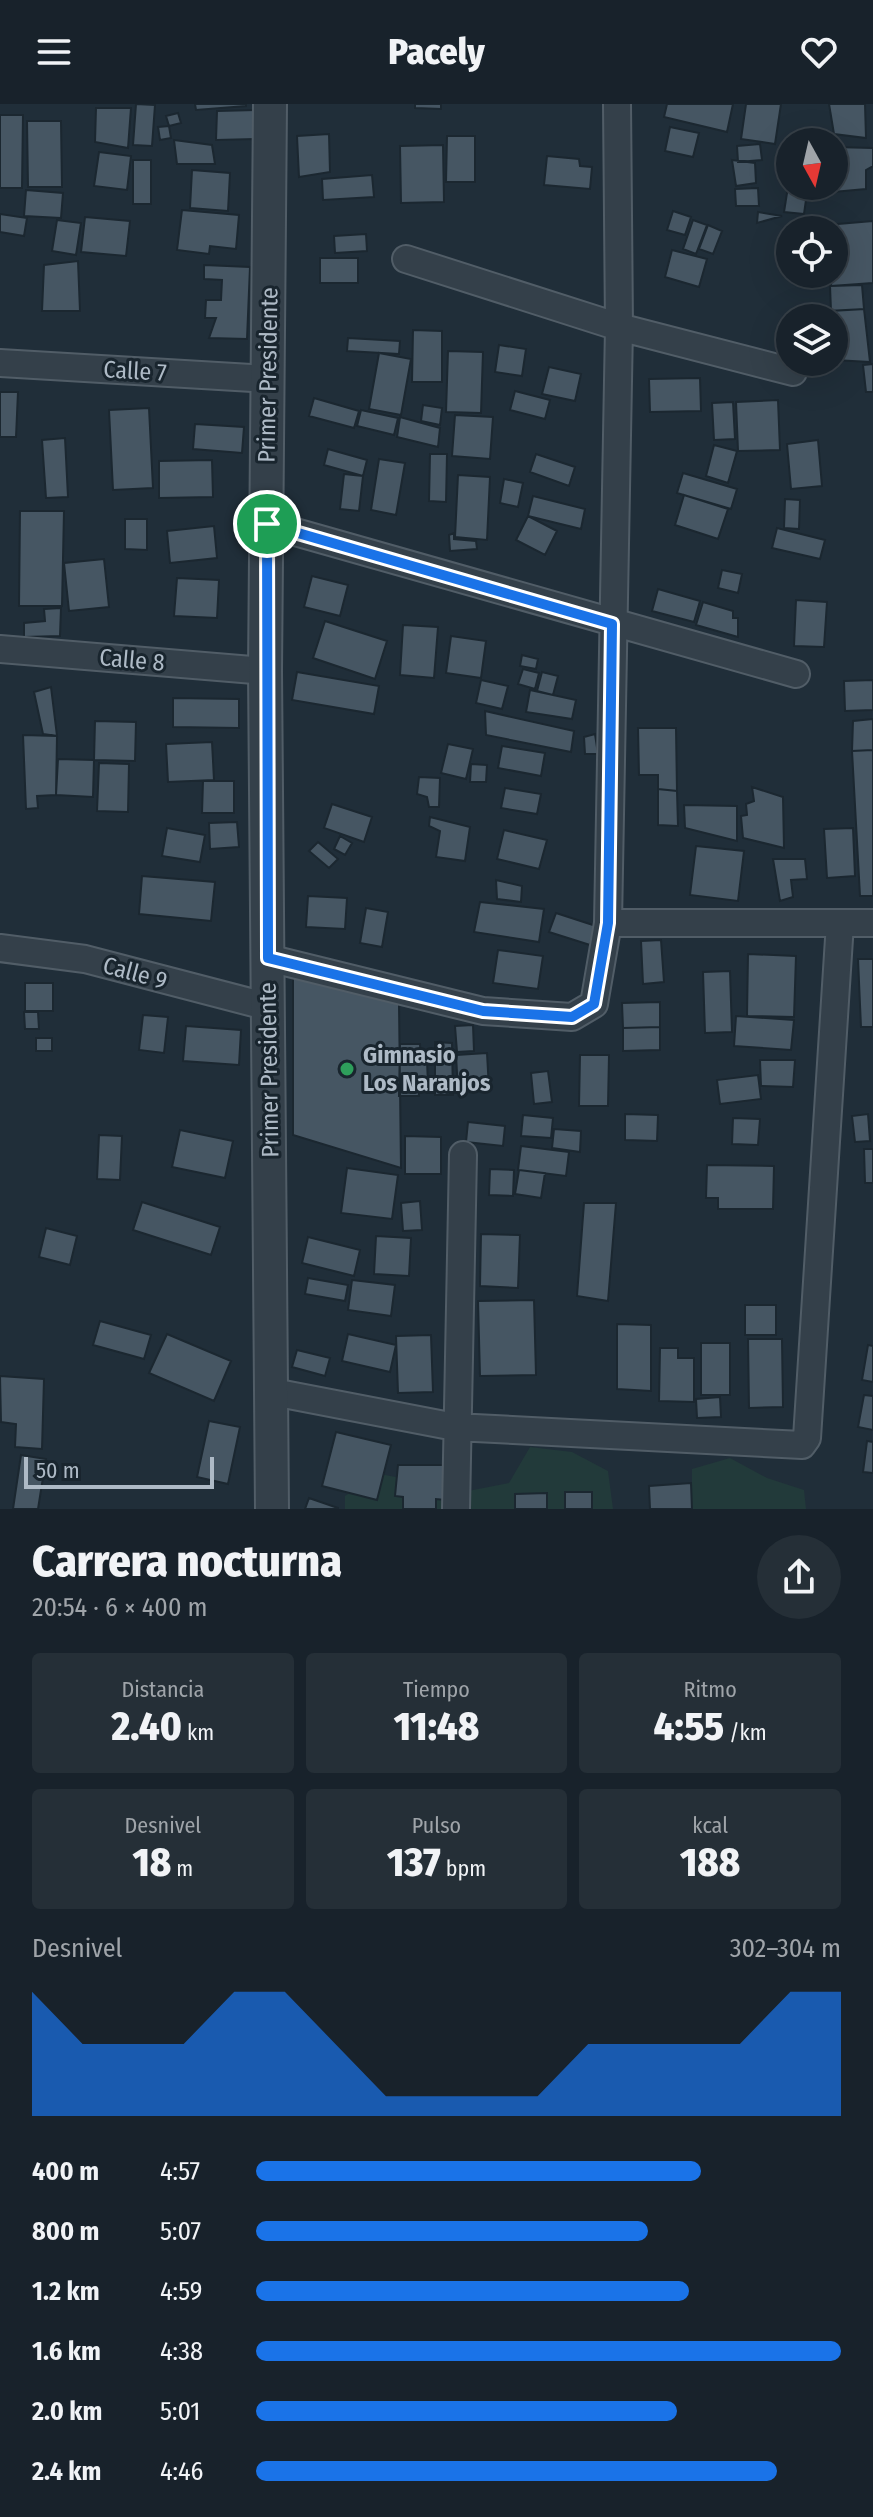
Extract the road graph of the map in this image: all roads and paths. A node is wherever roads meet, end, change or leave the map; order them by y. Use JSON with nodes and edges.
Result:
{"nodes":[{"id":1,"x":270,"y":104,"type":"edge"},
{"id":2,"x":617,"y":104,"type":"edge"},
{"id":3,"x":406,"y":259,"type":"dead end"},
{"id":4,"x":619,"y":327,"type":"junction"},
{"id":5,"x":0,"y":363,"type":"edge"},
{"id":6,"x":776,"y":368,"type":"edge"},
{"id":7,"x":269,"y":379,"type":"junction"},
{"id":8,"x":267,"y":524,"type":"junction"},
{"id":9,"x":612,"y":624,"type":"junction"},
{"id":10,"x":0,"y":649,"type":"edge"},
{"id":11,"x":265,"y":671,"type":"junction"},
{"id":12,"x":796,"y":674,"type":"dead end"},
{"id":13,"x":608,"y":923,"type":"junction"},
{"id":14,"x":840,"y":923,"type":"junction"},
{"id":15,"x":873,"y":923,"type":"edge"},
{"id":16,"x":0,"y":948,"type":"edge"},
{"id":17,"x":268,"y":958,"type":"junction"},
{"id":18,"x":269,"y":1007,"type":"junction"},
{"id":19,"x":463,"y":1155,"type":"dead end"},
{"id":20,"x":273,"y":1392,"type":"junction"},
{"id":21,"x":455,"y":1427,"type":"junction"},
{"id":22,"x":272,"y":1509,"type":"edge"},
{"id":23,"x":456,"y":1509,"type":"edge"}],
"edges":[{"from":1,"to":7,"type":"street","name":"Primer Presidente"},
{"from":2,"to":4,"type":"street"},
{"from":3,"to":4,"type":"street"},
{"from":4,"to":6,"type":"street"},
{"from":4,"to":9,"type":"street"},
{"from":5,"to":7,"type":"street","name":"Calle 7"},
{"from":7,"to":8,"type":"street","name":"Primer Presidente"},
{"from":8,"to":9,"type":"street"},
{"from":8,"to":11,"type":"street","name":"Primer Presidente"},
{"from":9,"to":12,"type":"street"},
{"from":9,"to":13,"type":"street"},
{"from":10,"to":11,"type":"street","name":"Calle 8"},
{"from":11,"to":17,"type":"street","name":"Primer Presidente"},
{"from":13,"to":14,"type":"street"},
{"from":13,"to":17,"type":"street"},
{"from":14,"to":15,"type":"street"},
{"from":14,"to":21,"type":"street"},
{"from":16,"to":18,"type":"street","name":"Calle 9"},
{"from":17,"to":18,"type":"street","name":"Primer Presidente"},
{"from":18,"to":20,"type":"street","name":"Primer Presidente"},
{"from":19,"to":21,"type":"street"},
{"from":20,"to":21,"type":"street"},
{"from":20,"to":22,"type":"street","name":"Primer Presidente"},
{"from":21,"to":23,"type":"street"}]}
